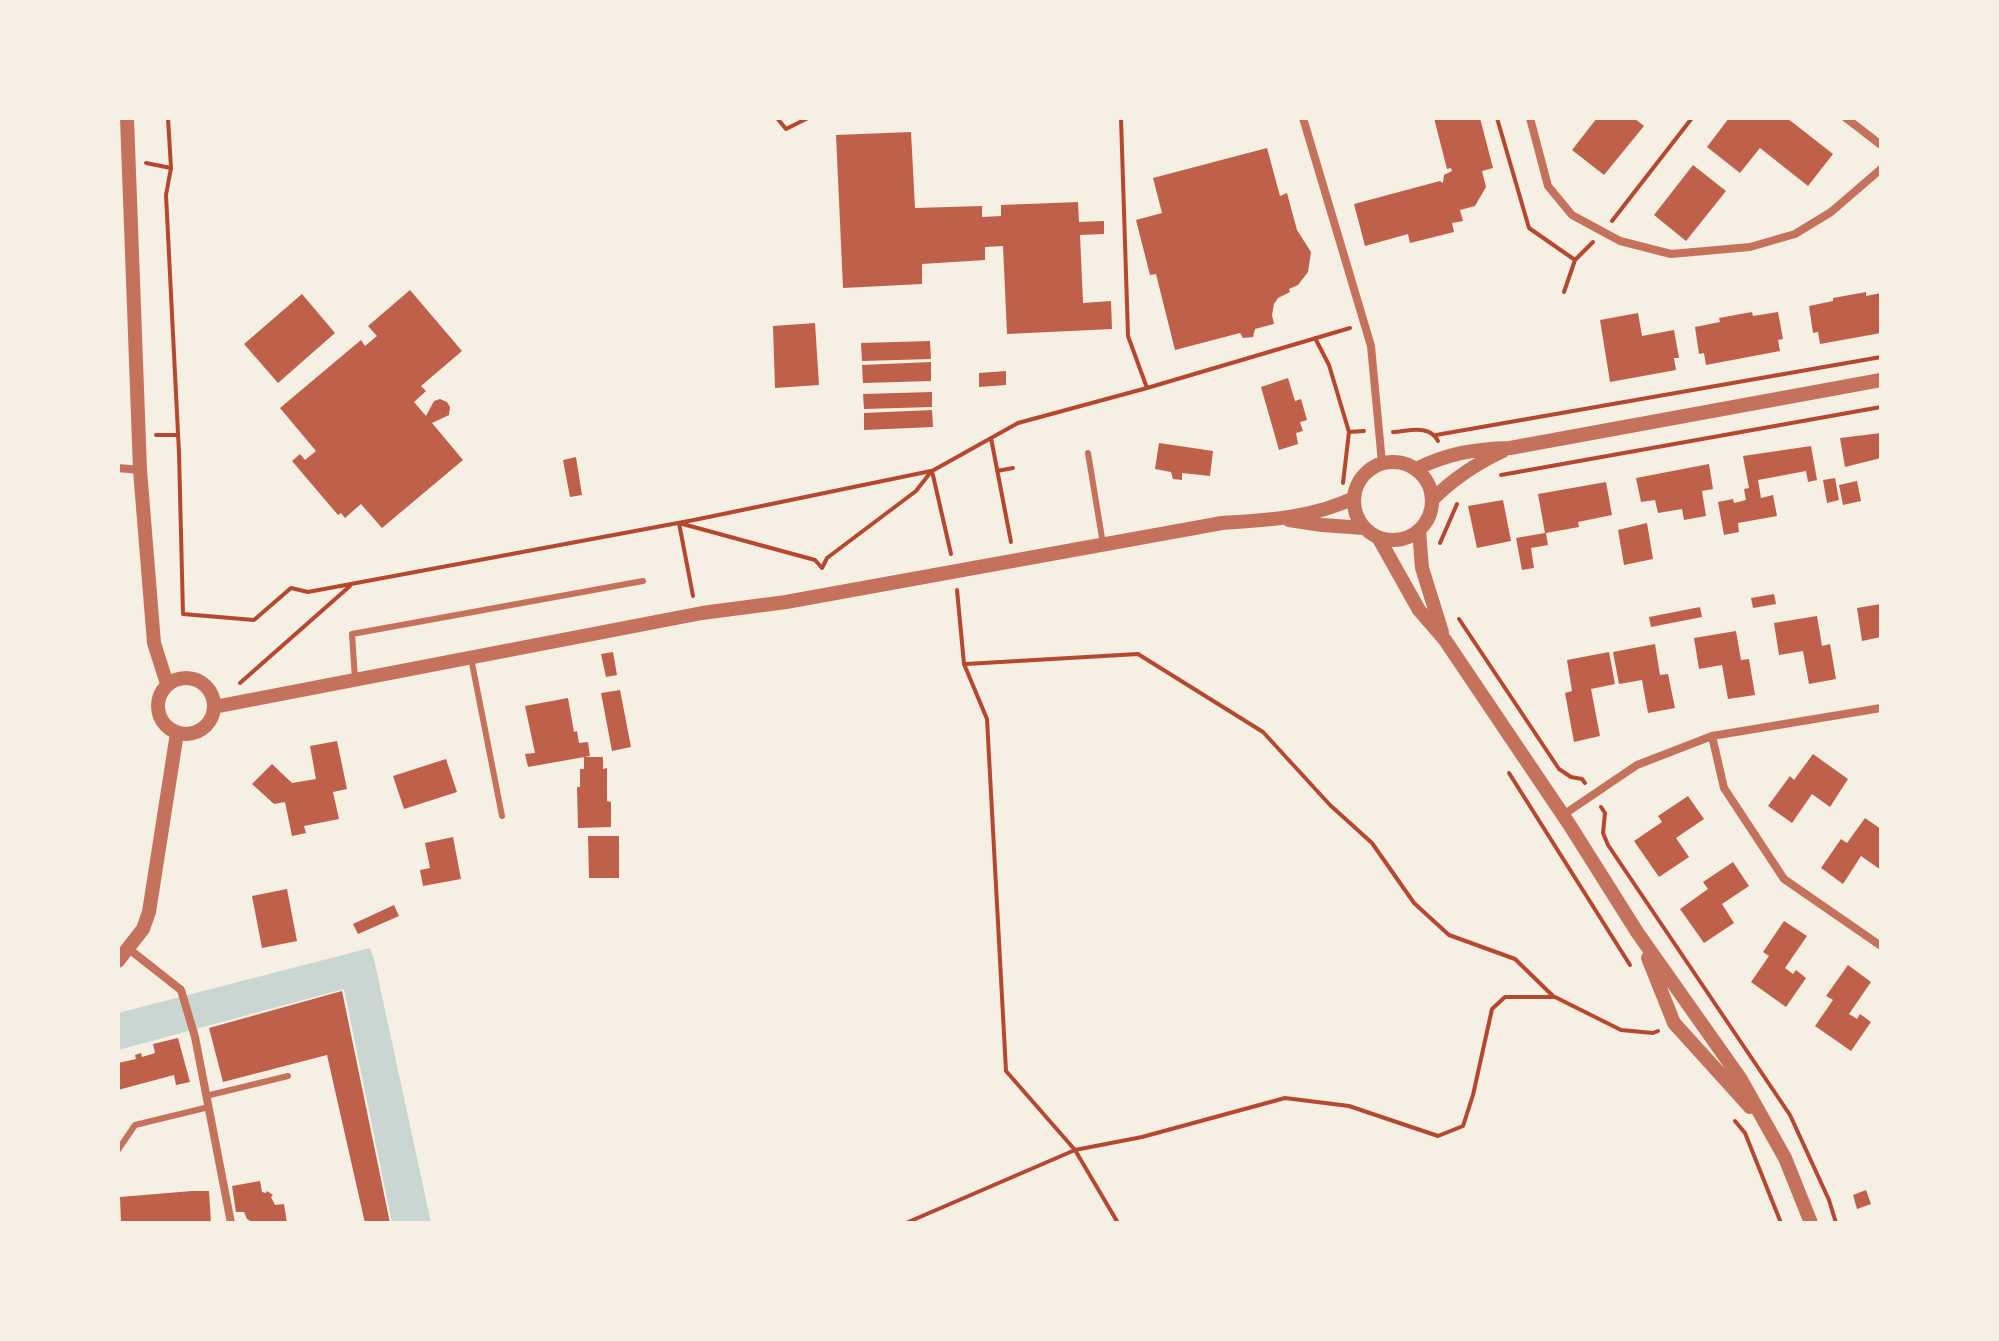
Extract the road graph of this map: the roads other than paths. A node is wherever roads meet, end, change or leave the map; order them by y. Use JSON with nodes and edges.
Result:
{"nodes":[{"id":1,"x":127,"y":118,"type":"edge"},
{"id":2,"x":1303,"y":118,"type":"edge"},
{"id":3,"x":1530,"y":118,"type":"edge"},
{"id":4,"x":1846,"y":118,"type":"edge"},
{"id":5,"x":1881,"y":145,"type":"edge"},
{"id":6,"x":1881,"y":169,"type":"edge"},
{"id":7,"x":1881,"y":380,"type":"edge"},
{"id":8,"x":1510,"y":448,"type":"junction"},
{"id":9,"x":1088,"y":453,"type":"dead end"},
{"id":10,"x":1382,"y":463,"type":"junction"},
{"id":11,"x":118,"y":468,"type":"edge"},
{"id":12,"x":1416,"y":469,"type":"junction"},
{"id":13,"x":140,"y":470,"type":"junction"},
{"id":14,"x":1354,"y":498,"type":"junction"},
{"id":15,"x":1432,"y":500,"type":"junction"},
{"id":16,"x":1281,"y":519,"type":"junction"},
{"id":17,"x":1364,"y":528,"type":"junction"},
{"id":18,"x":1419,"y":530,"type":"junction"},
{"id":19,"x":1378,"y":537,"type":"junction"},
{"id":20,"x":1103,"y":544,"type":"junction"},
{"id":21,"x":643,"y":581,"type":"dead end"},
{"id":22,"x":1445,"y":640,"type":"junction"},
{"id":23,"x":471,"y":657,"type":"junction"},
{"id":24,"x":355,"y":680,"type":"junction"},
{"id":25,"x":167,"y":684,"type":"junction"},
{"id":26,"x":214,"y":707,"type":"junction"},
{"id":27,"x":1881,"y":708,"type":"edge"},
{"id":28,"x":177,"y":733,"type":"junction"},
{"id":29,"x":1712,"y":736,"type":"junction"},
{"id":30,"x":1563,"y":815,"type":"junction"},
{"id":31,"x":502,"y":816,"type":"dead end"},
{"id":32,"x":1637,"y":932,"type":"junction"},
{"id":33,"x":1881,"y":946,"type":"edge"},
{"id":34,"x":129,"y":949,"type":"junction"},
{"id":35,"x":118,"y":961,"type":"edge"},
{"id":36,"x":288,"y":1076,"type":"dead end"},
{"id":37,"x":206,"y":1096,"type":"junction"},
{"id":38,"x":209,"y":1107,"type":"junction"},
{"id":39,"x":1762,"y":1119,"type":"junction"},
{"id":40,"x":118,"y":1150,"type":"edge"},
{"id":41,"x":231,"y":1223,"type":"edge"},
{"id":42,"x":1811,"y":1223,"type":"edge"}],
"edges":[{"from":1,"to":13,"type":"street"},
{"from":2,"to":10,"type":"street"},
{"from":3,"to":6,"type":"street"},
{"from":4,"to":5,"type":"street"},
{"from":7,"to":8,"type":"street"},
{"from":8,"to":12,"type":"street"},
{"from":8,"to":15,"type":"street"},
{"from":9,"to":20,"type":"lane"},
{"from":10,"to":12,"type":"street"},
{"from":10,"to":14,"type":"street"},
{"from":11,"to":13,"type":"street"},
{"from":12,"to":15,"type":"street"},
{"from":13,"to":25,"type":"street"},
{"from":14,"to":16,"type":"street"},
{"from":14,"to":17,"type":"street"},
{"from":15,"to":18,"type":"street"},
{"from":16,"to":17,"type":"street"},
{"from":16,"to":20,"type":"street"},
{"from":17,"to":19,"type":"street"},
{"from":18,"to":19,"type":"street"},
{"from":18,"to":22,"type":"street"},
{"from":19,"to":22,"type":"street"},
{"from":20,"to":23,"type":"street"},
{"from":21,"to":24,"type":"lane"},
{"from":22,"to":30,"type":"street"},
{"from":23,"to":24,"type":"street"},
{"from":23,"to":31,"type":"lane"},
{"from":24,"to":26,"type":"street"},
{"from":25,"to":26,"type":"street"},
{"from":25,"to":28,"type":"street"},
{"from":26,"to":28,"type":"street"},
{"from":27,"to":29,"type":"street"},
{"from":28,"to":34,"type":"street"},
{"from":29,"to":30,"type":"street"},
{"from":29,"to":33,"type":"street"},
{"from":30,"to":32,"type":"street"},
{"from":32,"to":39,"type":"street"},
{"from":32,"to":39,"type":"street"},
{"from":34,"to":35,"type":"street"},
{"from":34,"to":37,"type":"street"},
{"from":36,"to":37,"type":"lane"},
{"from":37,"to":38,"type":"street"},
{"from":38,"to":40,"type":"lane"},
{"from":38,"to":41,"type":"street"},
{"from":39,"to":42,"type":"street"}]}
